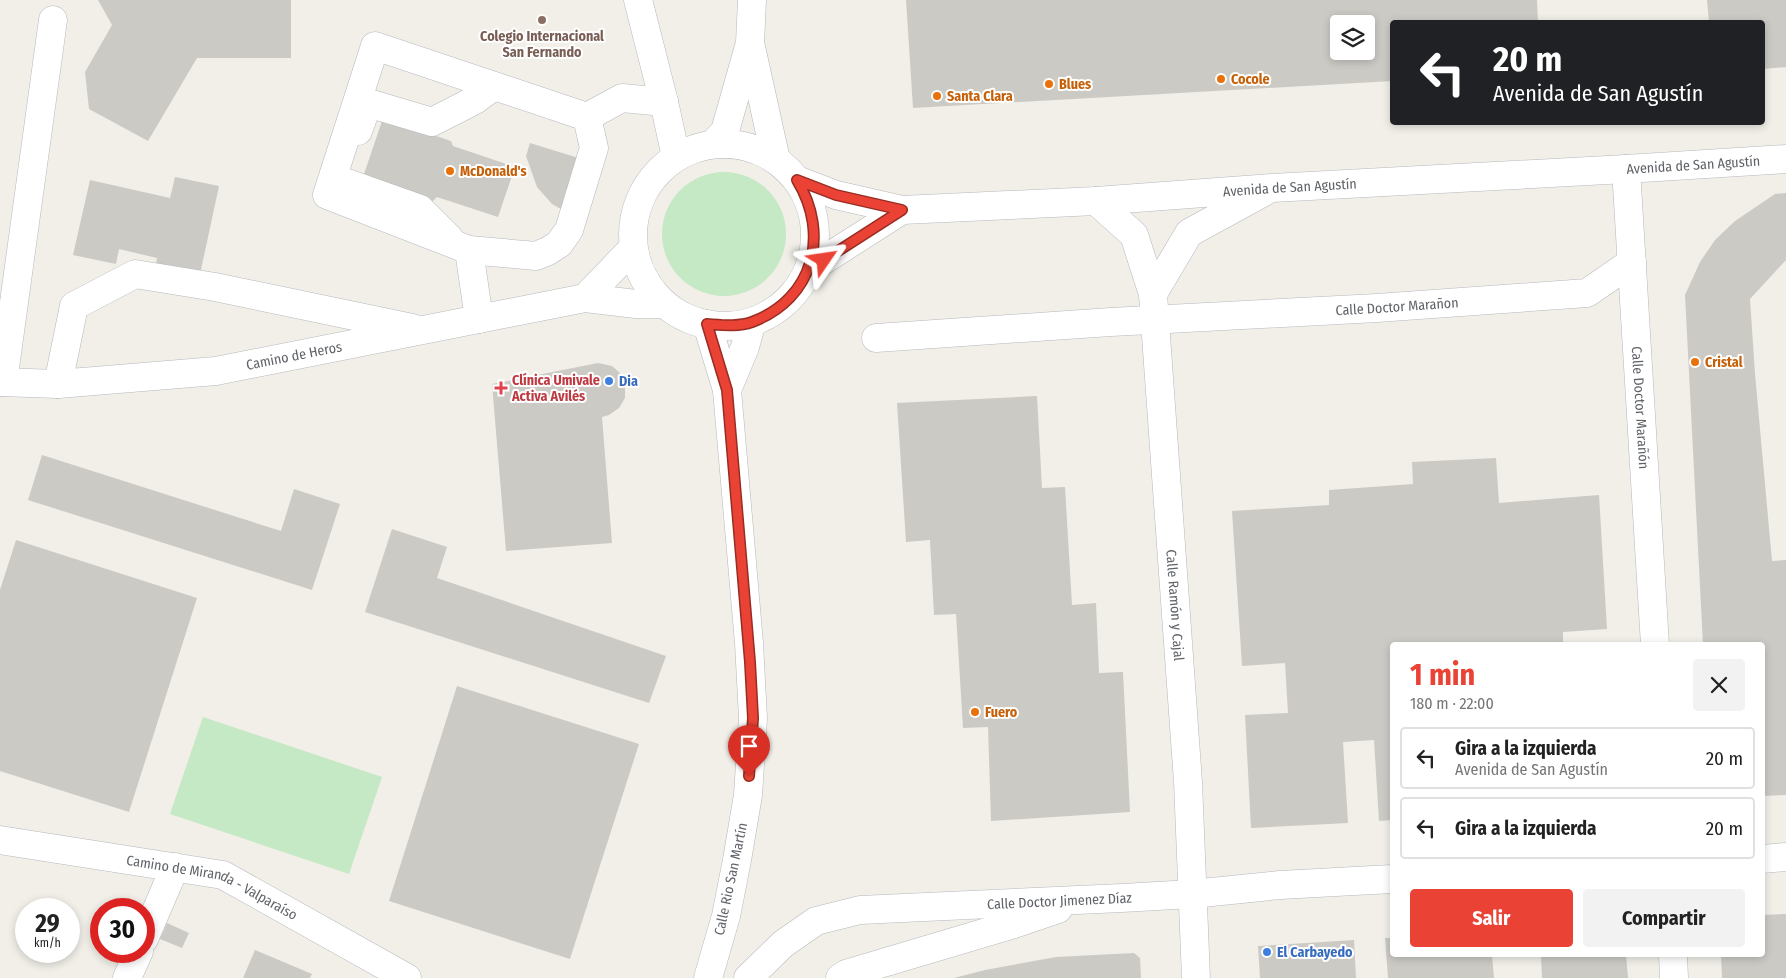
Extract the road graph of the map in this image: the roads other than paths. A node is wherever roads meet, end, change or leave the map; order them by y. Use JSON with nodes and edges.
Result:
{"nodes":[{"id":1,"x":638,"y":0,"type":"edge"},
{"id":2,"x":752,"y":0,"type":"edge"},
{"id":3,"x":53,"y":20,"type":"dead end"},
{"id":4,"x":750,"y":43,"type":"junction"},
{"id":5,"x":494,"y":86,"type":"junction"},
{"id":6,"x":664,"y":102,"type":"junction"},
{"id":7,"x":587,"y":116,"type":"junction"},
{"id":8,"x":713,"y":144,"type":"junction"},
{"id":9,"x":676,"y":157,"type":"junction"},
{"id":10,"x":1786,"y":159,"type":"edge"},
{"id":11,"x":776,"y":160,"type":"junction"},
{"id":12,"x":1626,"y":169,"type":"junction"},
{"id":13,"x":797,"y":180,"type":"junction"},
{"id":14,"x":1272,"y":188,"type":"junction"},
{"id":15,"x":1096,"y":201,"type":"junction"},
{"id":16,"x":902,"y":210,"type":"junction"},
{"id":17,"x":463,"y":248,"type":"junction"},
{"id":18,"x":633,"y":248,"type":"junction"},
{"id":19,"x":1632,"y":262,"type":"junction"},
{"id":20,"x":808,"y":270,"type":"junction"},
{"id":21,"x":585,"y":298,"type":"junction"},
{"id":22,"x":664,"y":304,"type":"junction"},
{"id":23,"x":1154,"y":307,"type":"junction"},
{"id":24,"x":479,"y":319,"type":"junction"},
{"id":25,"x":752,"y":322,"type":"junction"},
{"id":26,"x":707,"y":324,"type":"junction"},
{"id":27,"x":423,"y":331,"type":"junction"},
{"id":28,"x":876,"y":338,"type":"dead end"},
{"id":29,"x":2,"y":382,"type":"edge"},
{"id":30,"x":58,"y":384,"type":"junction"},
{"id":31,"x":727,"y":390,"type":"junction"},
{"id":32,"x":1655,"y":642,"type":"edge"},
{"id":33,"x":0,"y":840,"type":"edge"},
{"id":34,"x":1786,"y":857,"type":"edge"},
{"id":35,"x":1765,"y":859,"type":"edge"},
{"id":36,"x":175,"y":867,"type":"junction"},
{"id":37,"x":1390,"y":879,"type":"edge"},
{"id":38,"x":1192,"y":894,"type":"junction"},
{"id":39,"x":1088,"y":899,"type":"junction"},
{"id":40,"x":155,"y":913,"type":"edge"},
{"id":41,"x":1673,"y":957,"type":"edge"},
{"id":42,"x":133,"y":963,"type":"edge"},
{"id":43,"x":127,"y":978,"type":"edge"},
{"id":44,"x":408,"y":978,"type":"edge"},
{"id":45,"x":708,"y":978,"type":"edge"},
{"id":46,"x":748,"y":978,"type":"edge"},
{"id":47,"x":840,"y":978,"type":"edge"},
{"id":48,"x":1196,"y":978,"type":"edge"},
{"id":49,"x":1674,"y":978,"type":"edge"}],
"edges":[{"from":1,"to":6,"type":"street"},
{"from":2,"to":4,"type":"street"},
{"from":3,"to":29,"type":"street"},
{"from":4,"to":8,"type":"street"},
{"from":4,"to":11,"type":"street"},
{"from":5,"to":7,"type":"street"},
{"from":5,"to":17,"type":"street"},
{"from":5,"to":17,"type":"street"},
{"from":6,"to":7,"type":"street"},
{"from":6,"to":9,"type":"street"},
{"from":7,"to":17,"type":"street"},
{"from":8,"to":9,"type":"street"},
{"from":8,"to":11,"type":"street"},
{"from":9,"to":18,"type":"street"},
{"from":10,"to":12,"type":"street","name":"Avenida de San Agustín"},
{"from":11,"to":13,"type":"street"},
{"from":12,"to":14,"type":"street","name":"Avenida de San Agustín"},
{"from":12,"to":19,"type":"street","name":"Calle Doctor Marañón"},
{"from":13,"to":16,"type":"street","name":"Avenida de San Agustín"},
{"from":13,"to":20,"type":"street"},
{"from":14,"to":15,"type":"street","name":"Avenida de San Agustín"},
{"from":14,"to":23,"type":"street"},
{"from":15,"to":16,"type":"street","name":"Avenida de San Agustín"},
{"from":15,"to":23,"type":"street","name":"Calle Ramón y Cajal"},
{"from":16,"to":20,"type":"street"},
{"from":17,"to":24,"type":"street"},
{"from":18,"to":21,"type":"street"},
{"from":18,"to":22,"type":"street"},
{"from":19,"to":23,"type":"street","name":"Calle Doctor Marañon"},
{"from":19,"to":32,"type":"street","name":"Calle Doctor Marañón"},
{"from":20,"to":25,"type":"street"},
{"from":21,"to":22,"type":"street","name":"Camino de Heros"},
{"from":21,"to":24,"type":"street","name":"Camino de Heros"},
{"from":22,"to":26,"type":"street"},
{"from":23,"to":28,"type":"street","name":"Calle Doctor Marañon"},
{"from":23,"to":38,"type":"street","name":"Calle Ramón y Cajal"},
{"from":24,"to":27,"type":"street","name":"Camino de Heros"},
{"from":25,"to":26,"type":"street"},
{"from":25,"to":31,"type":"street"},
{"from":26,"to":31,"type":"street"},
{"from":27,"to":30,"type":"street","name":"Camino de Heros"},
{"from":27,"to":30,"type":"street"},
{"from":29,"to":30,"type":"street","name":"Camino de Heros"},
{"from":31,"to":45,"type":"street","name":"Calle Rio San Martín"},
{"from":33,"to":36,"type":"street","name":"Camino de Miranda - Valparaíso"},
{"from":34,"to":35,"type":"street"},
{"from":36,"to":40,"type":"street"},
{"from":36,"to":44,"type":"street","name":"Camino de Miranda - Valparaíso"},
{"from":37,"to":38,"type":"street","name":"Calle Doctor Jimenez Díaz"},
{"from":38,"to":39,"type":"street","name":"Calle Doctor Jimenez Díaz"},
{"from":38,"to":48,"type":"street","name":"Calle Ramón y Cajal"},
{"from":39,"to":46,"type":"street","name":"Calle Doctor Jimenez Díaz"},
{"from":39,"to":47,"type":"street"},
{"from":41,"to":49,"type":"street"},
{"from":42,"to":43,"type":"street"}]}
